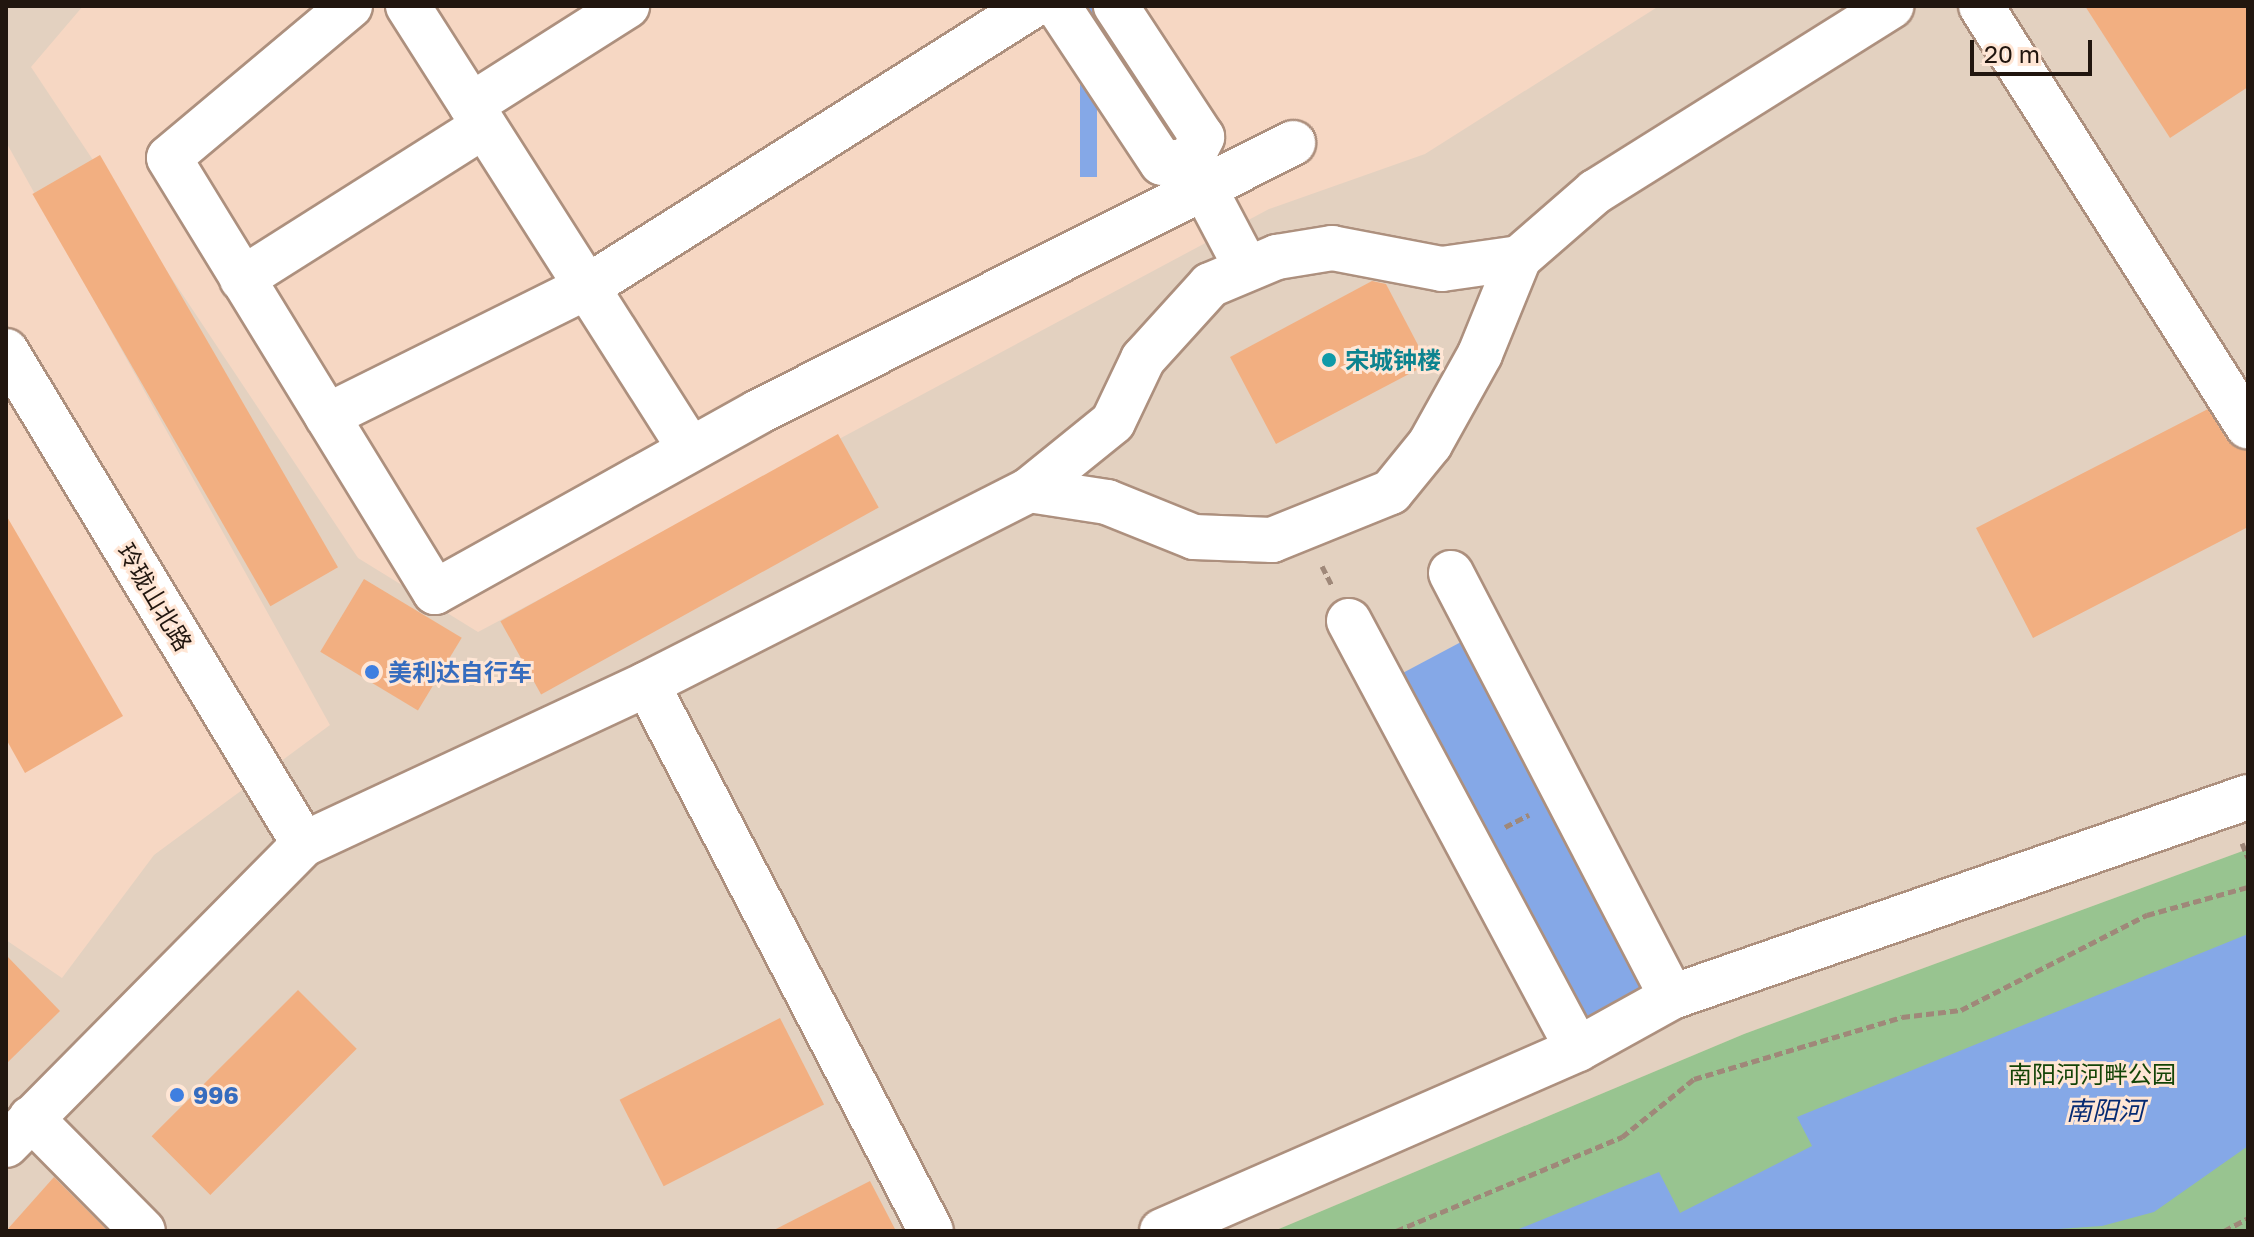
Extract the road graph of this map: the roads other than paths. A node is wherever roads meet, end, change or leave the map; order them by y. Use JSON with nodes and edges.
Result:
{"nodes":[{"id":1,"x":350,"y":6,"type":"edge"},
{"id":2,"x":408,"y":6,"type":"edge"},
{"id":3,"x":627,"y":6,"type":"edge"},
{"id":4,"x":1032,"y":6,"type":"edge"},
{"id":5,"x":1058,"y":6,"type":"edge"},
{"id":6,"x":1892,"y":6,"type":"edge"},
{"id":7,"x":1981,"y":6,"type":"edge"},
{"id":8,"x":1132,"y":12,"type":"edge"},
{"id":9,"x":478,"y":116,"type":"junction"},
{"id":10,"x":1293,"y":143,"type":"dead end"},
{"id":11,"x":1197,"y":173,"type":"junction"},
{"id":12,"x":1519,"y":258,"type":"junction"},
{"id":13,"x":1246,"y":267,"type":"junction"},
{"id":14,"x":242,"y":279,"type":"junction"},
{"id":15,"x":587,"y":287,"type":"junction"},
{"id":16,"x":6,"y":351,"type":"edge"},
{"id":17,"x":327,"y":416,"type":"junction"},
{"id":18,"x":2248,"y":426,"type":"edge"},
{"id":19,"x":690,"y":449,"type":"junction"},
{"id":20,"x":1029,"y":490,"type":"junction"},
{"id":21,"x":1451,"y":573,"type":"dead end"},
{"id":22,"x":1349,"y":621,"type":"road end"},
{"id":23,"x":647,"y":684,"type":"junction"},
{"id":24,"x":2248,"y":797,"type":"edge"},
{"id":25,"x":304,"y":844,"type":"junction"},
{"id":26,"x":1672,"y":997,"type":"junction"},
{"id":27,"x":1578,"y":1049,"type":"junction"},
{"id":28,"x":19,"y":1131,"type":"edge"},
{"id":29,"x":143,"y":1231,"type":"edge"},
{"id":30,"x":931,"y":1231,"type":"edge"},
{"id":31,"x":1162,"y":1231,"type":"edge"}],
"edges":[{"from":1,"to":14,"type":"street"},
{"from":2,"to":9,"type":"street"},
{"from":3,"to":9,"type":"street"},
{"from":4,"to":15,"type":"street"},
{"from":5,"to":11,"type":"street"},
{"from":6,"to":12,"type":"street"},
{"from":7,"to":18,"type":"street"},
{"from":8,"to":11,"type":"street"},
{"from":9,"to":14,"type":"street"},
{"from":9,"to":15,"type":"street"},
{"from":10,"to":11,"type":"street"},
{"from":11,"to":13,"type":"street"},
{"from":11,"to":19,"type":"street"},
{"from":12,"to":13,"type":"street"},
{"from":12,"to":20,"type":"street"},
{"from":13,"to":20,"type":"street"},
{"from":14,"to":17,"type":"street"},
{"from":15,"to":17,"type":"street"},
{"from":15,"to":19,"type":"street"},
{"from":16,"to":25,"type":"street","name":"玲珑山北路"},
{"from":17,"to":19,"type":"street"},
{"from":20,"to":23,"type":"street"},
{"from":21,"to":26,"type":"street"},
{"from":22,"to":27,"type":"street"},
{"from":23,"to":25,"type":"street"},
{"from":23,"to":30,"type":"street"},
{"from":24,"to":26,"type":"street"},
{"from":25,"to":28,"type":"street"},
{"from":26,"to":27,"type":"street"},
{"from":27,"to":31,"type":"street"},
{"from":28,"to":29,"type":"street"}]}
